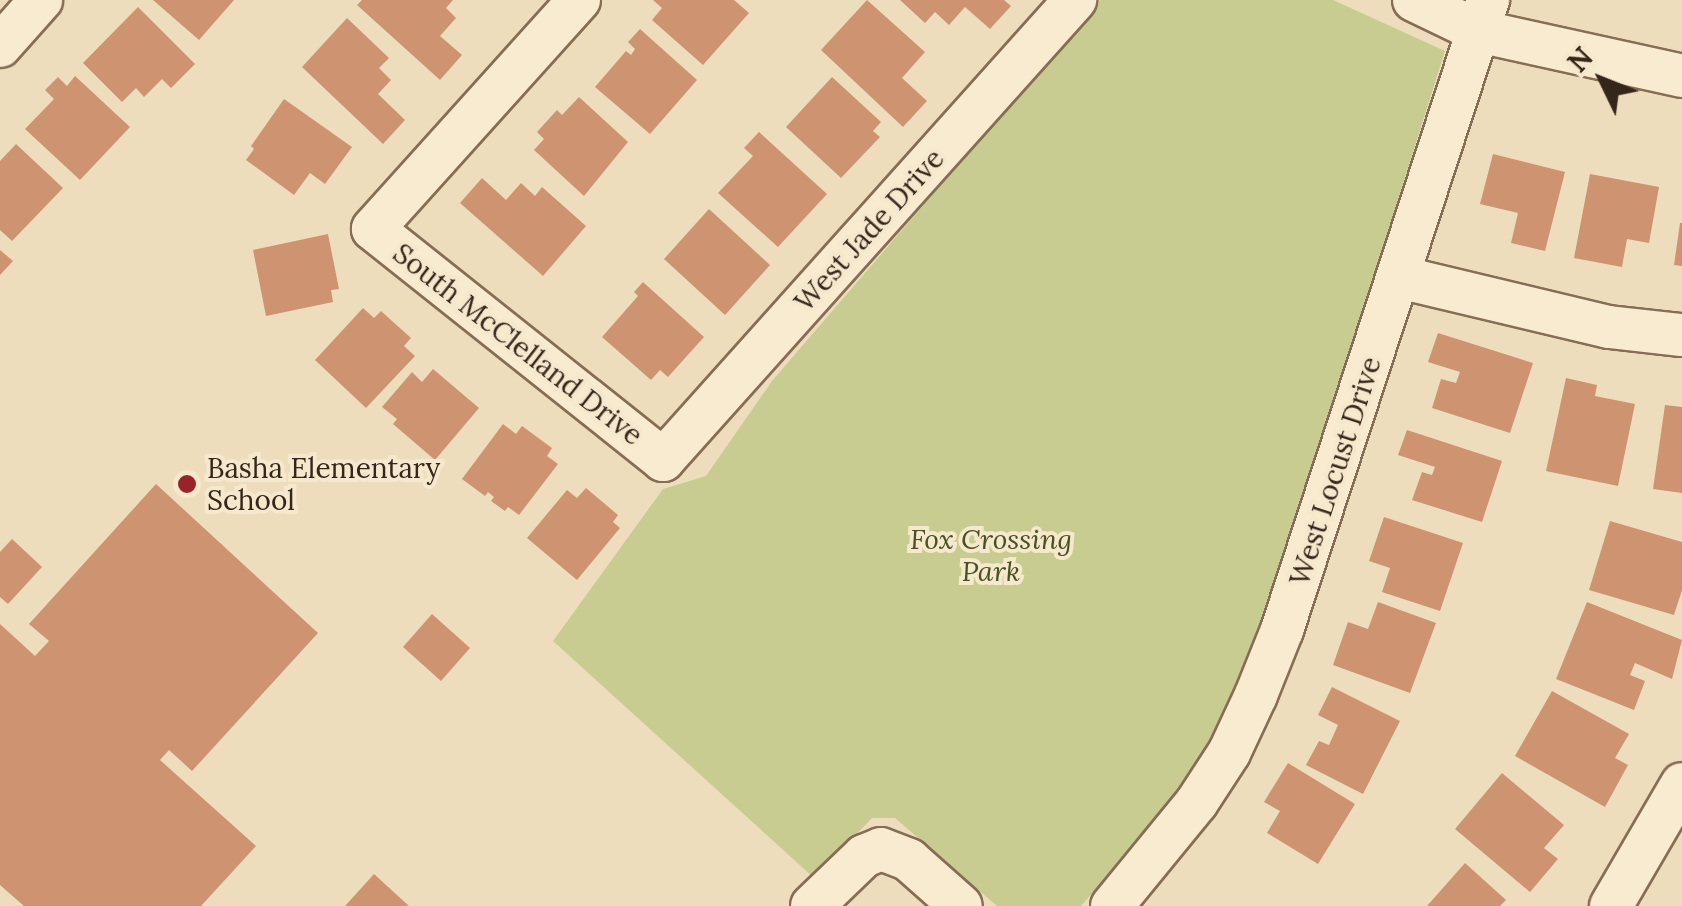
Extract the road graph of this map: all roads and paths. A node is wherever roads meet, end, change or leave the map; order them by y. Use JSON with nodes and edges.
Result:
{"nodes":[{"id":1,"x":41,"y":0,"type":"edge"},
{"id":2,"x":579,"y":0,"type":"edge"},
{"id":3,"x":1075,"y":0,"type":"edge"},
{"id":4,"x":1414,"y":0,"type":"edge"},
{"id":5,"x":1483,"y":16,"type":"edge"},
{"id":6,"x":0,"y":46,"type":"edge"},
{"id":7,"x":1682,"y":76,"type":"edge"},
{"id":8,"x":1399,"y":277,"type":"junction"},
{"id":9,"x":1682,"y":335,"type":"edge"},
{"id":10,"x":663,"y":460,"type":"joint"},
{"id":11,"x":1682,"y":784,"type":"edge"},
{"id":12,"x":812,"y":906,"type":"edge"},
{"id":13,"x":961,"y":906,"type":"edge"},
{"id":14,"x":1112,"y":906,"type":"edge"},
{"id":15,"x":1612,"y":906,"type":"edge"}],
"edges":[{"from":1,"to":6,"type":"street"},
{"from":2,"to":10,"type":"street","name":"South McClelland Drive"},
{"from":3,"to":10,"type":"street","name":"West Jade Drive"},
{"from":4,"to":5,"type":"street"},
{"from":5,"to":7,"type":"street"},
{"from":5,"to":8,"type":"street","name":"West Locust Drive"},
{"from":8,"to":9,"type":"street"},
{"from":8,"to":14,"type":"street","name":"West Locust Drive"},
{"from":11,"to":15,"type":"street"},
{"from":12,"to":13,"type":"street"}]}
